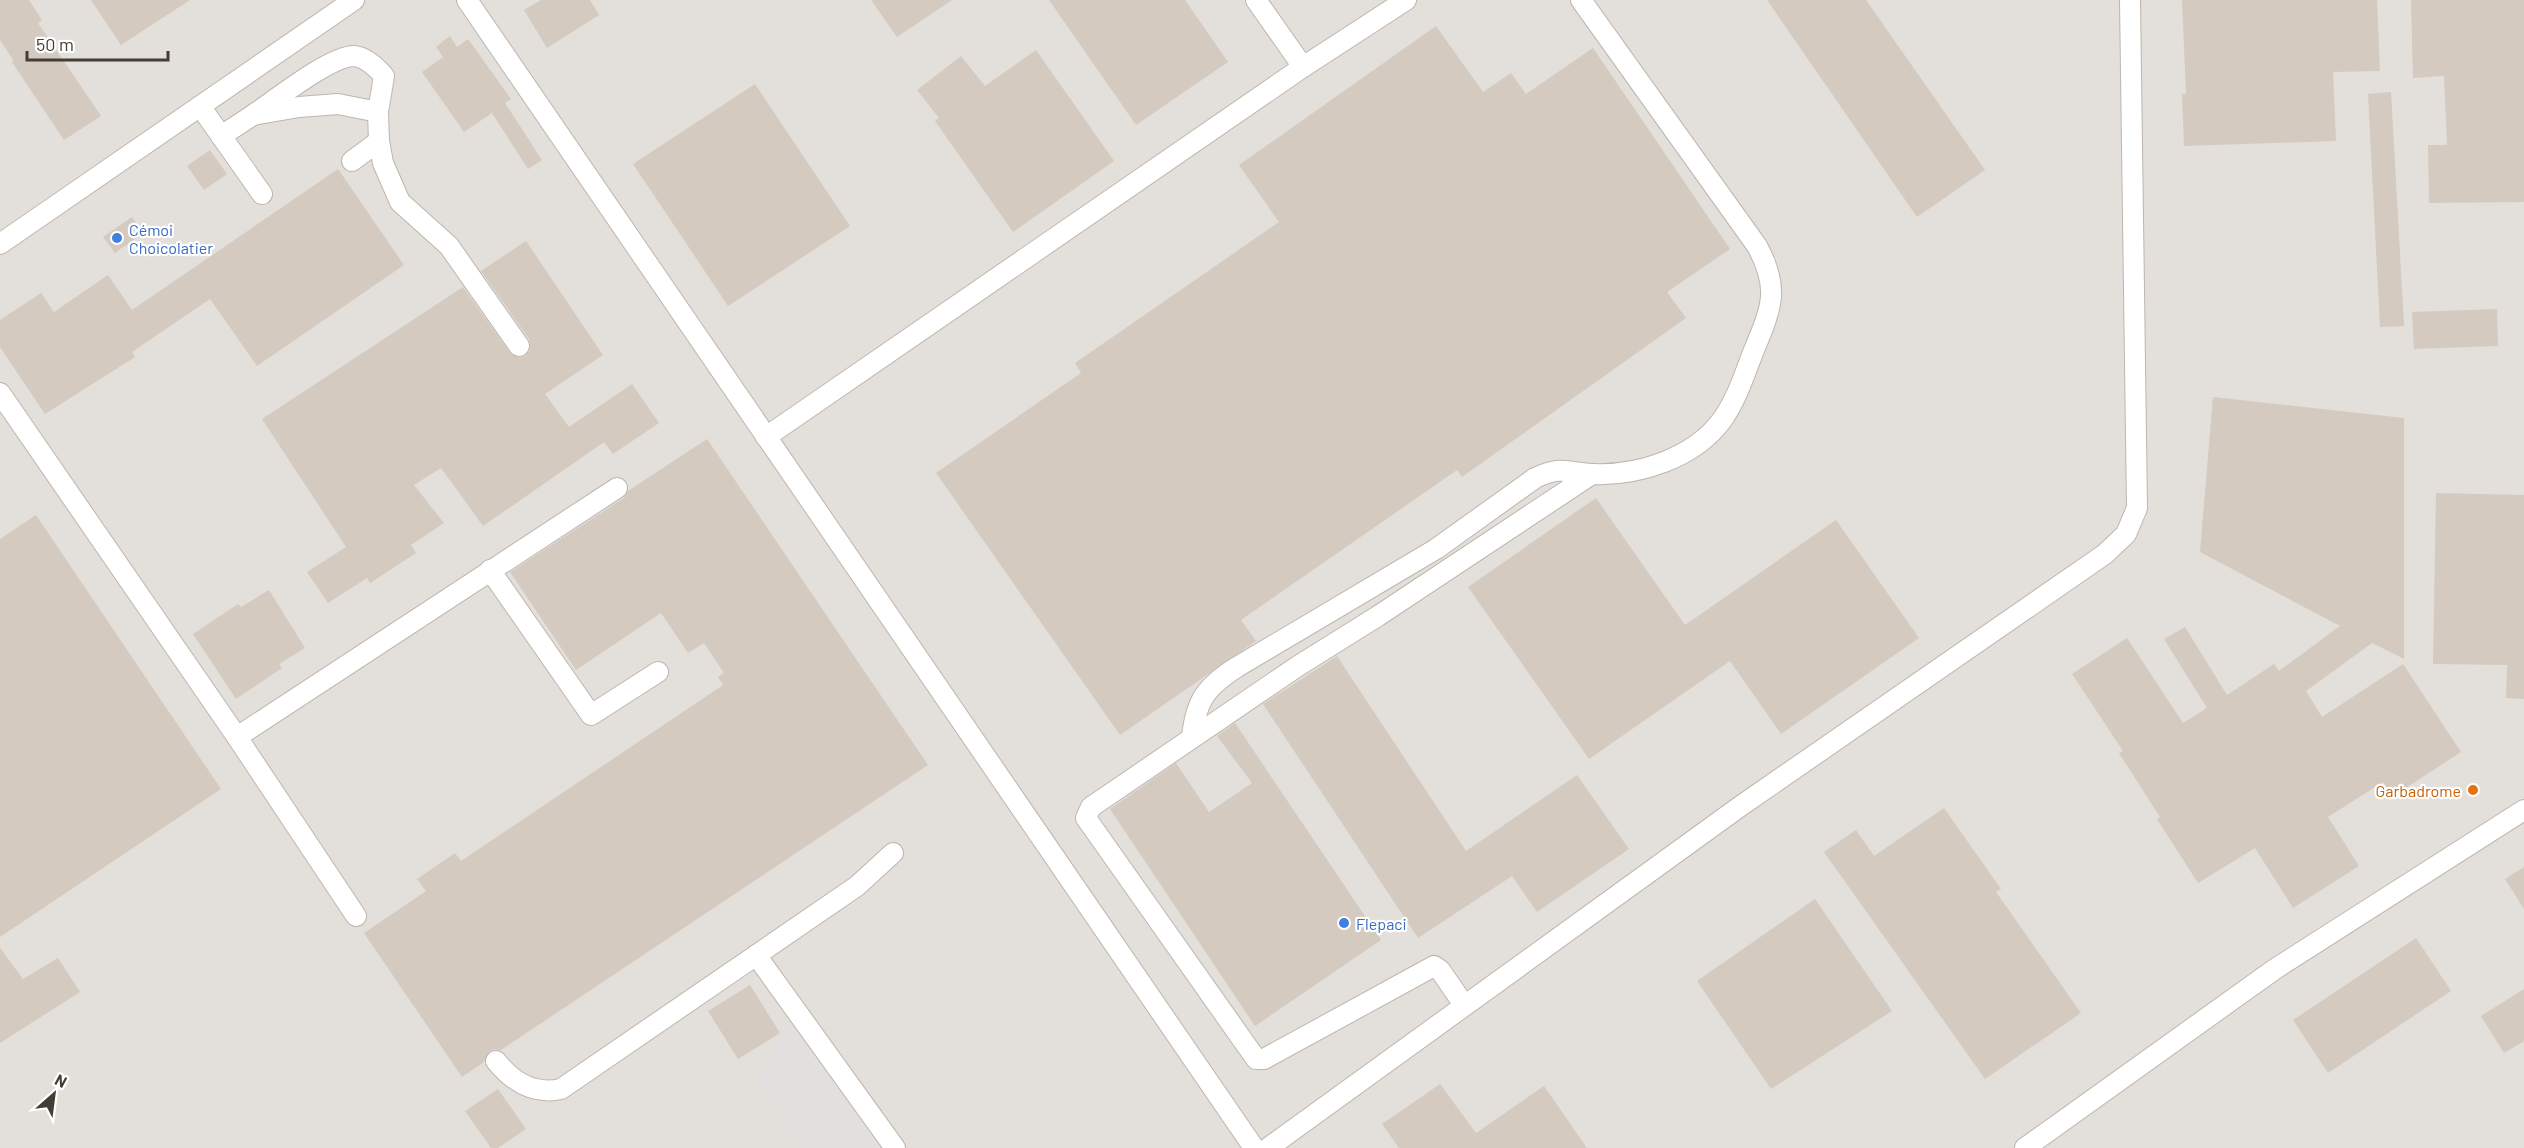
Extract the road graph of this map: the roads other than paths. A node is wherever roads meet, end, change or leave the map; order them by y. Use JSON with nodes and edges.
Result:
{"nodes":[{"id":1,"x":354,"y":0,"type":"edge"},
{"id":2,"x":467,"y":0,"type":"edge"},
{"id":3,"x":1256,"y":0,"type":"edge"},
{"id":4,"x":1406,"y":0,"type":"edge"},
{"id":5,"x":1581,"y":0,"type":"edge"},
{"id":6,"x":2130,"y":0,"type":"edge"},
{"id":7,"x":1303,"y":67,"type":"junction"},
{"id":8,"x":200,"y":106,"type":"junction"},
{"id":9,"x":378,"y":112,"type":"junction"},
{"id":10,"x":253,"y":115,"type":"junction"},
{"id":11,"x":221,"y":136,"type":"junction"},
{"id":12,"x":379,"y":141,"type":"junction"},
{"id":13,"x":352,"y":161,"type":"dead end"},
{"id":14,"x":262,"y":194,"type":"dead end"},
{"id":15,"x":0,"y":244,"type":"edge"},
{"id":16,"x":519,"y":346,"type":"dead end"},
{"id":17,"x":0,"y":393,"type":"edge"},
{"id":18,"x":765,"y":437,"type":"junction"},
{"id":19,"x":1592,"y":474,"type":"junction"},
{"id":20,"x":617,"y":488,"type":"dead end"},
{"id":21,"x":490,"y":570,"type":"junction"},
{"id":22,"x":658,"y":672,"type":"dead end"},
{"id":23,"x":237,"y":737,"type":"junction"},
{"id":24,"x":1192,"y":737,"type":"junction"},
{"id":25,"x":2524,"y":810,"type":"edge"},
{"id":26,"x":893,"y":853,"type":"dead end"},
{"id":27,"x":356,"y":916,"type":"dead end"},
{"id":28,"x":756,"y":955,"type":"junction"},
{"id":29,"x":1464,"y":1005,"type":"junction"},
{"id":30,"x":496,"y":1061,"type":"dead end"},
{"id":31,"x":895,"y":1148,"type":"edge"},
{"id":32,"x":1254,"y":1148,"type":"edge"},
{"id":33,"x":1268,"y":1148,"type":"edge"},
{"id":34,"x":2025,"y":1148,"type":"edge"}],
"edges":[{"from":1,"to":8,"type":"lane"},
{"from":2,"to":18,"type":"lane"},
{"from":3,"to":7,"type":"lane"},
{"from":4,"to":7,"type":"lane"},
{"from":5,"to":19,"type":"lane"},
{"from":6,"to":29,"type":"lane"},
{"from":7,"to":18,"type":"lane"},
{"from":8,"to":11,"type":"lane"},
{"from":8,"to":15,"type":"lane"},
{"from":9,"to":10,"type":"lane"},
{"from":9,"to":10,"type":"lane"},
{"from":9,"to":12,"type":"lane"},
{"from":10,"to":11,"type":"lane"},
{"from":11,"to":14,"type":"lane"},
{"from":12,"to":13,"type":"lane"},
{"from":12,"to":16,"type":"lane"},
{"from":17,"to":23,"type":"lane"},
{"from":18,"to":32,"type":"lane"},
{"from":19,"to":24,"type":"lane"},
{"from":19,"to":24,"type":"lane"},
{"from":20,"to":21,"type":"lane"},
{"from":21,"to":22,"type":"lane"},
{"from":21,"to":23,"type":"lane"},
{"from":23,"to":27,"type":"lane"},
{"from":24,"to":29,"type":"lane"},
{"from":25,"to":34,"type":"lane"},
{"from":26,"to":28,"type":"lane"},
{"from":28,"to":30,"type":"lane"},
{"from":28,"to":31,"type":"lane"},
{"from":29,"to":33,"type":"lane"}]}
